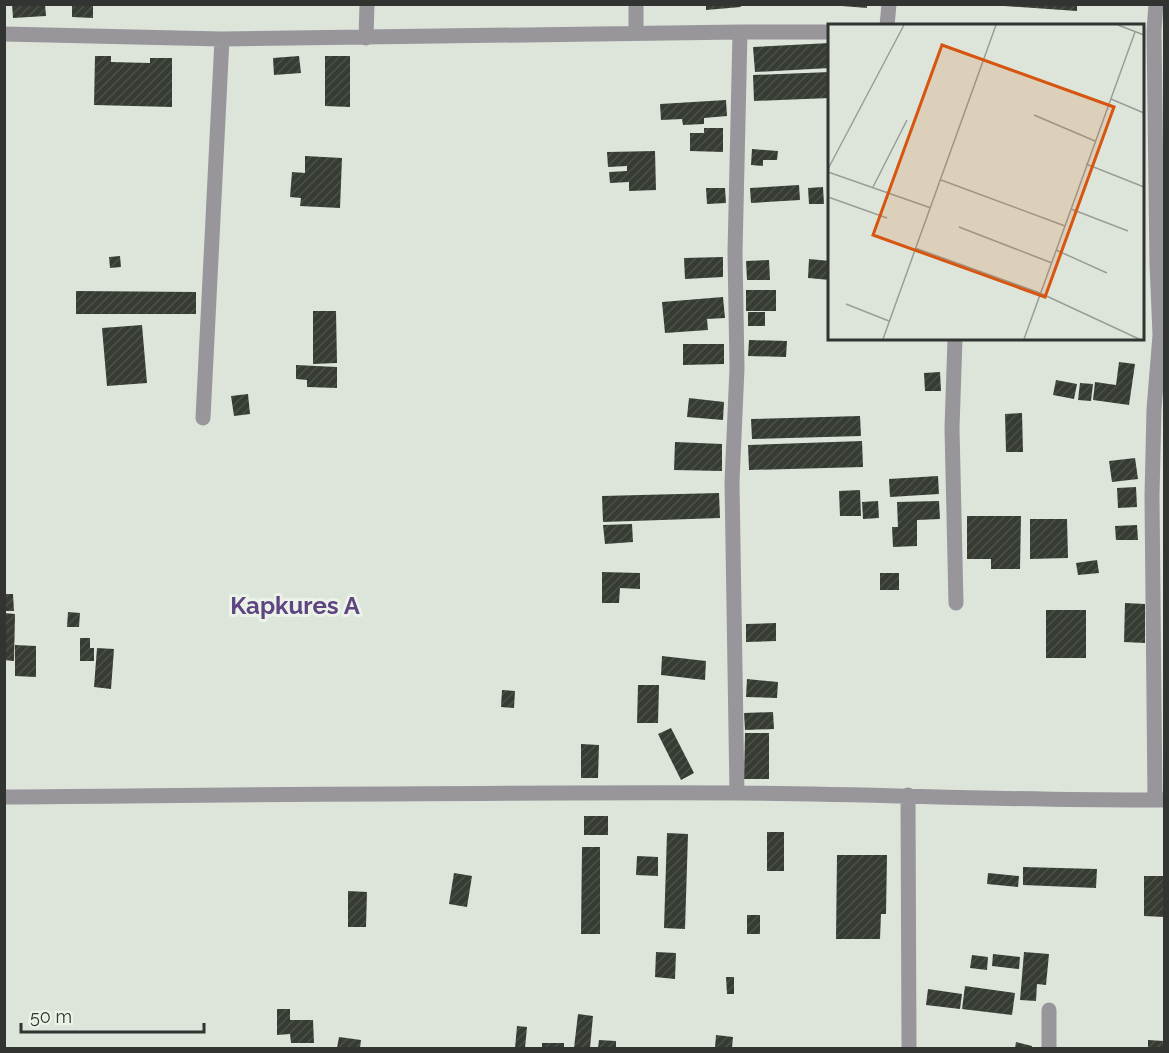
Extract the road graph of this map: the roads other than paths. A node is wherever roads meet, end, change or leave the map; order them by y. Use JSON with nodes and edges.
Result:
{"nodes":[{"id":1,"x":367,"y":4,"type":"edge"},
{"id":2,"x":636,"y":4,"type":"edge"},
{"id":3,"x":889,"y":4,"type":"edge"},
{"id":4,"x":1156,"y":4,"type":"edge"},
{"id":5,"x":887,"y":24,"type":"edge"},
{"id":6,"x":1154,"y":31,"type":"edge"},
{"id":7,"x":740,"y":32,"type":"junction"},
{"id":8,"x":828,"y":32,"type":"edge"},
{"id":9,"x":636,"y":33,"type":"junction"},
{"id":10,"x":4,"y":34,"type":"edge"},
{"id":11,"x":366,"y":38,"type":"junction"},
{"id":12,"x":222,"y":39,"type":"junction"},
{"id":13,"x":956,"y":340,"type":"edge"},
{"id":14,"x":203,"y":418,"type":"dead end"},
{"id":15,"x":956,"y":603,"type":"dead end"},
{"id":16,"x":737,"y":793,"type":"junction"},
{"id":17,"x":908,"y":795,"type":"junction"},
{"id":18,"x":4,"y":796,"type":"edge"},
{"id":19,"x":1160,"y":800,"type":"edge"},
{"id":20,"x":1049,"y":1010,"type":"dead end"},
{"id":21,"x":909,"y":1048,"type":"edge"},
{"id":22,"x":1049,"y":1048,"type":"edge"}],
"edges":[{"from":1,"to":11,"type":"street"},
{"from":2,"to":9,"type":"street"},
{"from":3,"to":5,"type":"street"},
{"from":4,"to":6,"type":"street"},
{"from":6,"to":19,"type":"street"},
{"from":7,"to":8,"type":"street"},
{"from":7,"to":9,"type":"street"},
{"from":7,"to":16,"type":"street"},
{"from":9,"to":11,"type":"street"},
{"from":10,"to":12,"type":"street"},
{"from":11,"to":12,"type":"street"},
{"from":12,"to":14,"type":"street"},
{"from":13,"to":15,"type":"street"},
{"from":16,"to":17,"type":"street"},
{"from":16,"to":18,"type":"street"},
{"from":17,"to":19,"type":"street"},
{"from":17,"to":21,"type":"street"},
{"from":20,"to":22,"type":"street"}]}
